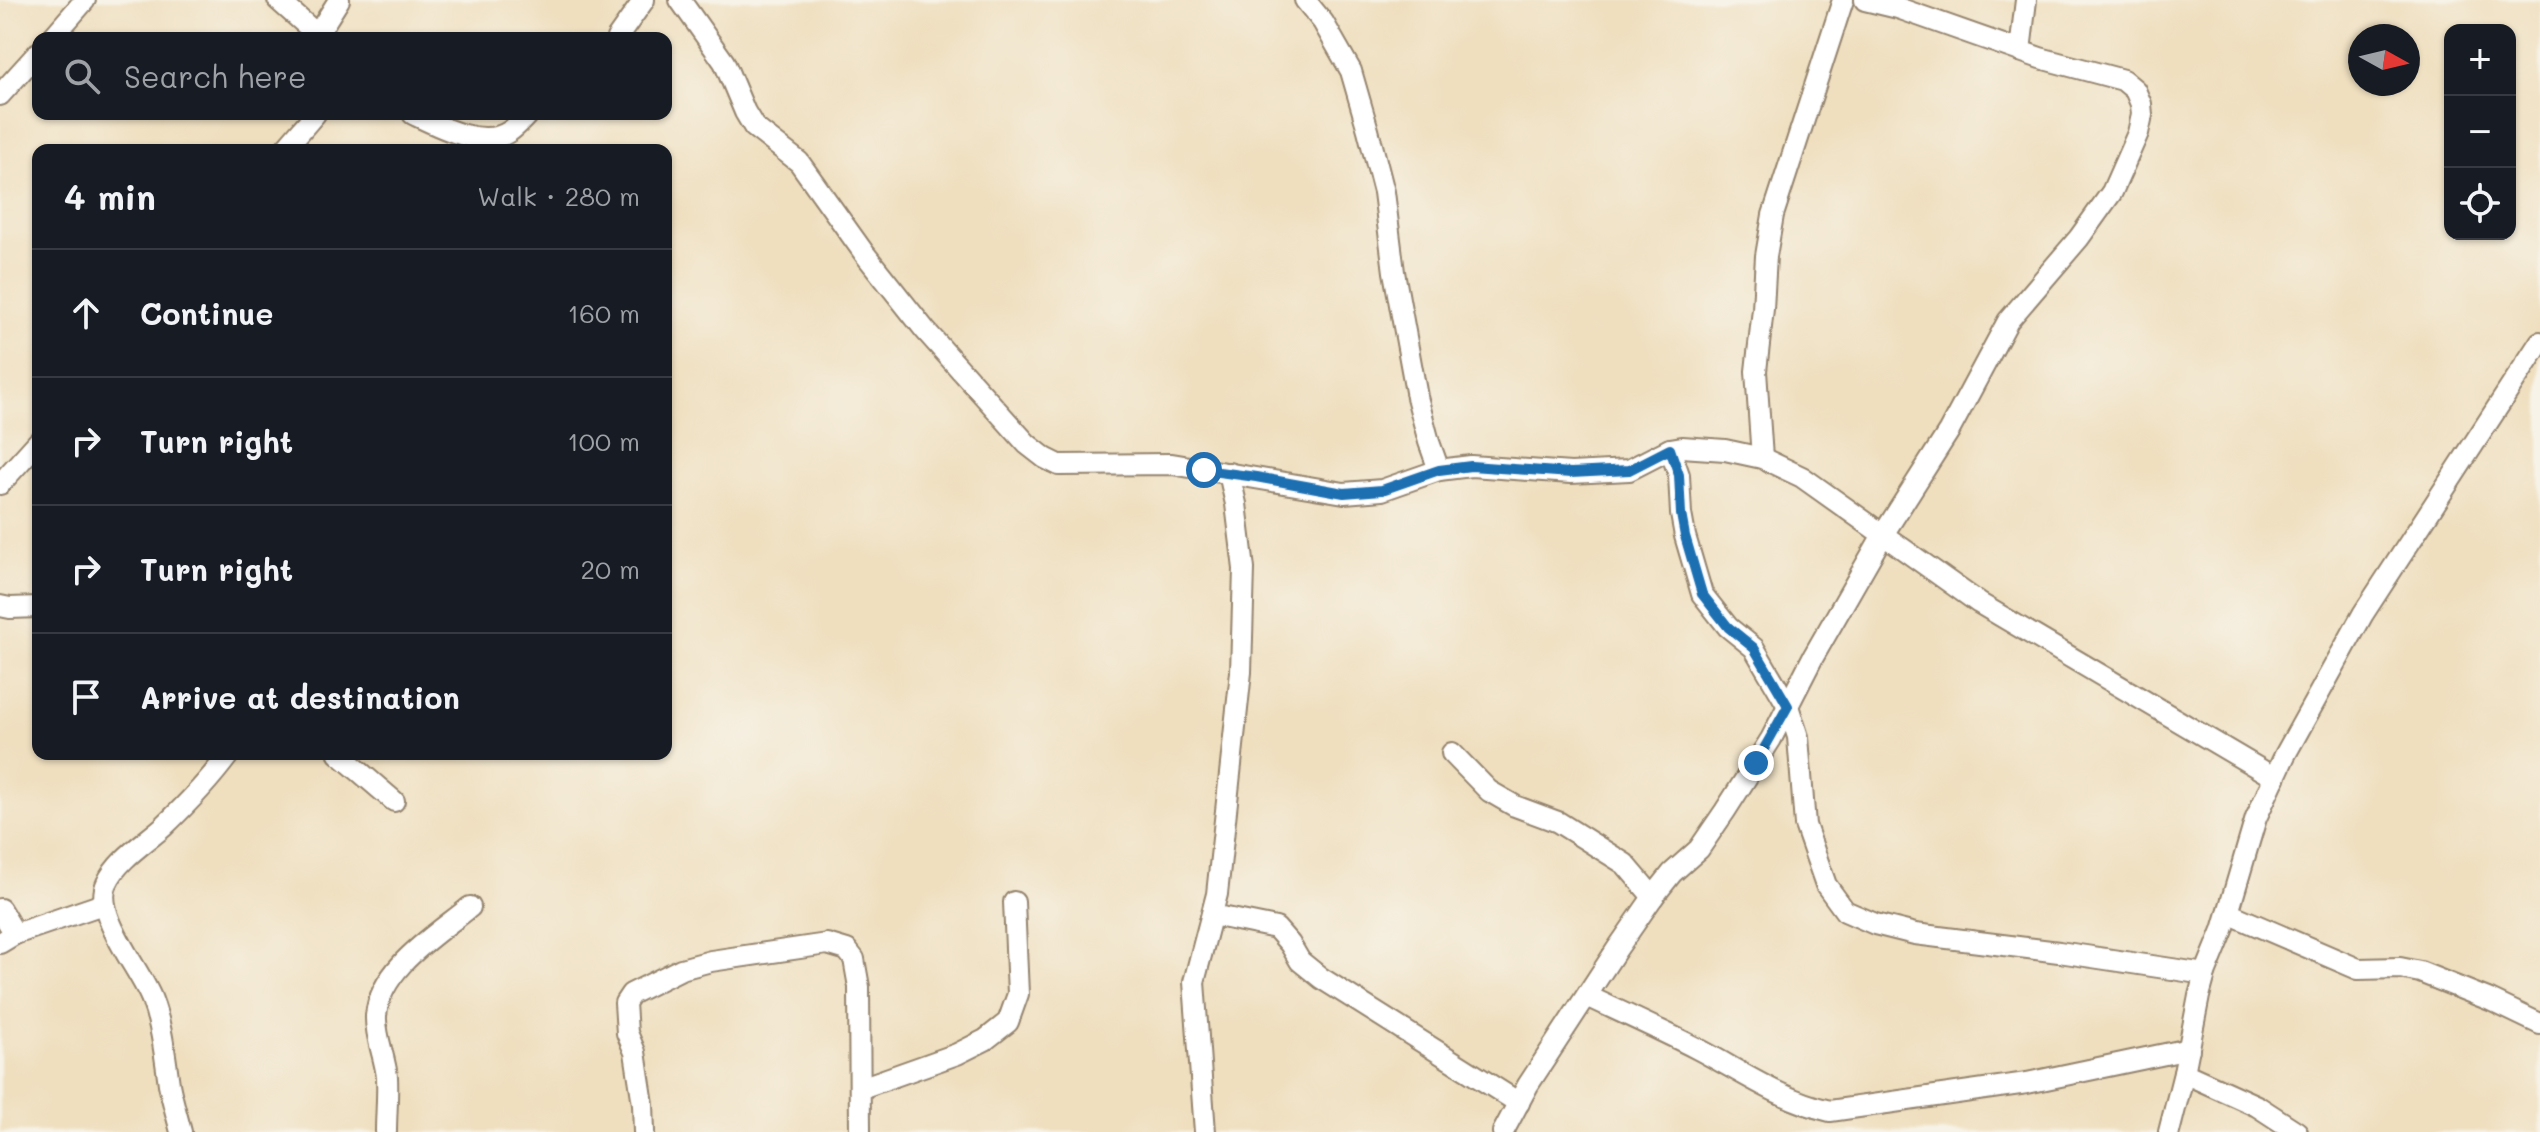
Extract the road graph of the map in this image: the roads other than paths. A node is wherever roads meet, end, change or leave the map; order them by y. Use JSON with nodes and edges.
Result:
{"nodes":[{"id":1,"x":85,"y":0,"type":"edge"},
{"id":2,"x":278,"y":0,"type":"edge"},
{"id":3,"x":339,"y":0,"type":"edge"},
{"id":4,"x":644,"y":0,"type":"edge"},
{"id":5,"x":680,"y":0,"type":"edge"},
{"id":6,"x":1305,"y":0,"type":"edge"},
{"id":7,"x":1843,"y":0,"type":"edge"},
{"id":8,"x":1865,"y":0,"type":"edge"},
{"id":9,"x":2026,"y":0,"type":"edge"},
{"id":10,"x":57,"y":32,"type":"edge"},
{"id":11,"x":314,"y":32,"type":"edge"},
{"id":12,"x":321,"y":32,"type":"edge"},
{"id":13,"x":621,"y":32,"type":"edge"},
{"id":14,"x":2020,"y":51,"type":"junction"},
{"id":15,"x":32,"y":60,"type":"edge"},
{"id":16,"x":0,"y":95,"type":"edge"},
{"id":17,"x":310,"y":120,"type":"edge"},
{"id":18,"x":426,"y":120,"type":"edge"},
{"id":19,"x":522,"y":120,"type":"edge"},
{"id":20,"x":289,"y":144,"type":"edge"},
{"id":21,"x":2540,"y":342,"type":"edge"},
{"id":22,"x":32,"y":449,"type":"edge"},
{"id":23,"x":1670,"y":449,"type":"junction"},
{"id":24,"x":1762,"y":458,"type":"junction"},
{"id":25,"x":1439,"y":470,"type":"junction"},
{"id":26,"x":1229,"y":473,"type":"junction"},
{"id":27,"x":0,"y":484,"type":"edge"},
{"id":28,"x":1884,"y":533,"type":"junction"},
{"id":29,"x":0,"y":606,"type":"edge"},
{"id":30,"x":32,"y":607,"type":"edge"},
{"id":31,"x":1788,"y":706,"type":"junction"},
{"id":32,"x":1452,"y":753,"type":"dead end"},
{"id":33,"x":225,"y":760,"type":"edge"},
{"id":34,"x":346,"y":760,"type":"edge"},
{"id":35,"x":2275,"y":778,"type":"junction"},
{"id":36,"x":394,"y":801,"type":"dead end"},
{"id":37,"x":1653,"y":897,"type":"junction"},
{"id":38,"x":1014,"y":902,"type":"dead end"},
{"id":39,"x":103,"y":904,"type":"junction"},
{"id":40,"x":470,"y":907,"type":"dead end"},
{"id":41,"x":0,"y":909,"type":"edge"},
{"id":42,"x":2228,"y":913,"type":"junction"},
{"id":43,"x":1212,"y":915,"type":"junction"},
{"id":44,"x":8,"y":938,"type":"edge"},
{"id":45,"x":2205,"y":974,"type":"junction"},
{"id":46,"x":1587,"y":996,"type":"junction"},
{"id":47,"x":2540,"y":1024,"type":"edge"},
{"id":48,"x":2189,"y":1049,"type":"junction"},
{"id":49,"x":2184,"y":1073,"type":"junction"},
{"id":50,"x":861,"y":1088,"type":"junction"},
{"id":51,"x":1519,"y":1103,"type":"junction"},
{"id":52,"x":181,"y":1132,"type":"edge"},
{"id":53,"x":386,"y":1132,"type":"edge"},
{"id":54,"x":644,"y":1132,"type":"edge"},
{"id":55,"x":860,"y":1132,"type":"edge"},
{"id":56,"x":1205,"y":1132,"type":"edge"},
{"id":57,"x":1503,"y":1132,"type":"edge"},
{"id":58,"x":2169,"y":1132,"type":"edge"},
{"id":59,"x":2297,"y":1132,"type":"edge"}],
"edges":[{"from":1,"to":10,"type":"street"},
{"from":2,"to":11,"type":"street"},
{"from":3,"to":12,"type":"street"},
{"from":4,"to":13,"type":"street"},
{"from":5,"to":26,"type":"street"},
{"from":6,"to":25,"type":"street"},
{"from":7,"to":24,"type":"street"},
{"from":8,"to":14,"type":"street"},
{"from":9,"to":14,"type":"street"},
{"from":14,"to":28,"type":"street"},
{"from":15,"to":16,"type":"street"},
{"from":17,"to":20,"type":"street"},
{"from":18,"to":19,"type":"street"},
{"from":21,"to":35,"type":"street"},
{"from":22,"to":27,"type":"street"},
{"from":23,"to":24,"type":"street"},
{"from":23,"to":25,"type":"street"},
{"from":23,"to":31,"type":"street"},
{"from":24,"to":28,"type":"street"},
{"from":25,"to":26,"type":"street"},
{"from":26,"to":43,"type":"street"},
{"from":28,"to":31,"type":"street"},
{"from":28,"to":35,"type":"street"},
{"from":29,"to":30,"type":"street"},
{"from":31,"to":37,"type":"street"},
{"from":31,"to":45,"type":"street"},
{"from":32,"to":37,"type":"street"},
{"from":33,"to":39,"type":"street"},
{"from":34,"to":36,"type":"street"},
{"from":35,"to":42,"type":"street"},
{"from":37,"to":46,"type":"street"},
{"from":38,"to":50,"type":"street"},
{"from":39,"to":44,"type":"street"},
{"from":39,"to":52,"type":"street"},
{"from":40,"to":53,"type":"street"},
{"from":41,"to":44,"type":"street"},
{"from":42,"to":45,"type":"street"},
{"from":42,"to":47,"type":"street"},
{"from":43,"to":51,"type":"street"},
{"from":43,"to":56,"type":"street"},
{"from":45,"to":48,"type":"street"},
{"from":46,"to":48,"type":"street"},
{"from":46,"to":51,"type":"street"},
{"from":48,"to":49,"type":"street"},
{"from":49,"to":58,"type":"street"},
{"from":49,"to":59,"type":"street"},
{"from":50,"to":54,"type":"street"},
{"from":50,"to":55,"type":"street"},
{"from":51,"to":57,"type":"street"}]}
